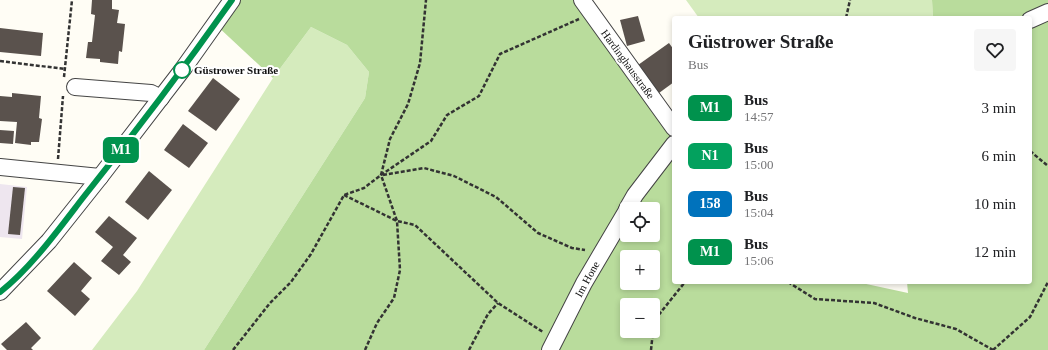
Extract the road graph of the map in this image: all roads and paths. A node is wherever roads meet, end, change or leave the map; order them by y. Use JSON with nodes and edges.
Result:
{"nodes":[{"id":1,"x":232,"y":0,"type":"edge"},
{"id":2,"x":426,"y":0,"type":"edge"},
{"id":3,"x":582,"y":0,"type":"edge"},
{"id":4,"x":850,"y":0,"type":"edge"},
{"id":5,"x":1048,"y":12,"type":"edge"},
{"id":6,"x":592,"y":14,"type":"junction"},
{"id":7,"x":846,"y":16,"type":"edge"},
{"id":8,"x":1032,"y":19,"type":"edge"},
{"id":9,"x":0,"y":61,"type":"edge"},
{"id":10,"x":65,"y":68,"type":"dead end"},
{"id":11,"x":75,"y":87,"type":"dead end"},
{"id":12,"x":161,"y":98,"type":"junction"},
{"id":13,"x":672,"y":125,"type":"edge"},
{"id":14,"x":672,"y":147,"type":"edge"},
{"id":15,"x":1032,"y":152,"type":"edge"},
{"id":16,"x":1048,"y":166,"type":"edge"},
{"id":17,"x":0,"y":167,"type":"edge"},
{"id":18,"x":381,"y":176,"type":"junction"},
{"id":19,"x":100,"y":177,"type":"junction"},
{"id":20,"x":344,"y":195,"type":"junction"},
{"id":21,"x":631,"y":202,"type":"edge"},
{"id":22,"x":397,"y":221,"type":"junction"},
{"id":23,"x":620,"y":221,"type":"edge"},
{"id":24,"x":602,"y":253,"type":"junction"},
{"id":25,"x":1048,"y":282,"type":"edge"},
{"id":26,"x":683,"y":284,"type":"edge"},
{"id":27,"x":791,"y":284,"type":"edge"},
{"id":28,"x":0,"y":292,"type":"edge"},
{"id":29,"x":498,"y":303,"type":"junction"},
{"id":30,"x":660,"y":313,"type":"edge"},
{"id":31,"x":652,"y":338,"type":"edge"},
{"id":32,"x":552,"y":345,"type":"edge"},
{"id":33,"x":233,"y":350,"type":"edge"},
{"id":34,"x":364,"y":350,"type":"edge"},
{"id":35,"x":469,"y":350,"type":"edge"},
{"id":36,"x":651,"y":350,"type":"edge"}],
"edges":[{"from":1,"to":12,"type":"street"},
{"from":2,"to":18,"type":"path"},
{"from":3,"to":6,"type":"street","name":"Hardinghausstraße"},
{"from":4,"to":7,"type":"path"},
{"from":5,"to":8,"type":"street"},
{"from":6,"to":13,"type":"street","name":"Hardinghausstraße"},
{"from":6,"to":18,"type":"path"},
{"from":9,"to":10,"type":"path"},
{"from":11,"to":12,"type":"street"},
{"from":12,"to":19,"type":"street"},
{"from":14,"to":21,"type":"street","name":"Im Hone"},
{"from":15,"to":16,"type":"path"},
{"from":17,"to":19,"type":"street"},
{"from":18,"to":20,"type":"path"},
{"from":18,"to":22,"type":"path"},
{"from":18,"to":24,"type":"path"},
{"from":19,"to":28,"type":"street"},
{"from":20,"to":22,"type":"path"},
{"from":20,"to":33,"type":"path"},
{"from":22,"to":29,"type":"path"},
{"from":22,"to":34,"type":"path"},
{"from":23,"to":24,"type":"street","name":"Im Hone"},
{"from":24,"to":32,"type":"street","name":"Im Hone"},
{"from":25,"to":27,"type":"path"},
{"from":26,"to":30,"type":"path"},
{"from":29,"to":32,"type":"path"},
{"from":29,"to":35,"type":"path"},
{"from":31,"to":36,"type":"path"}]}
